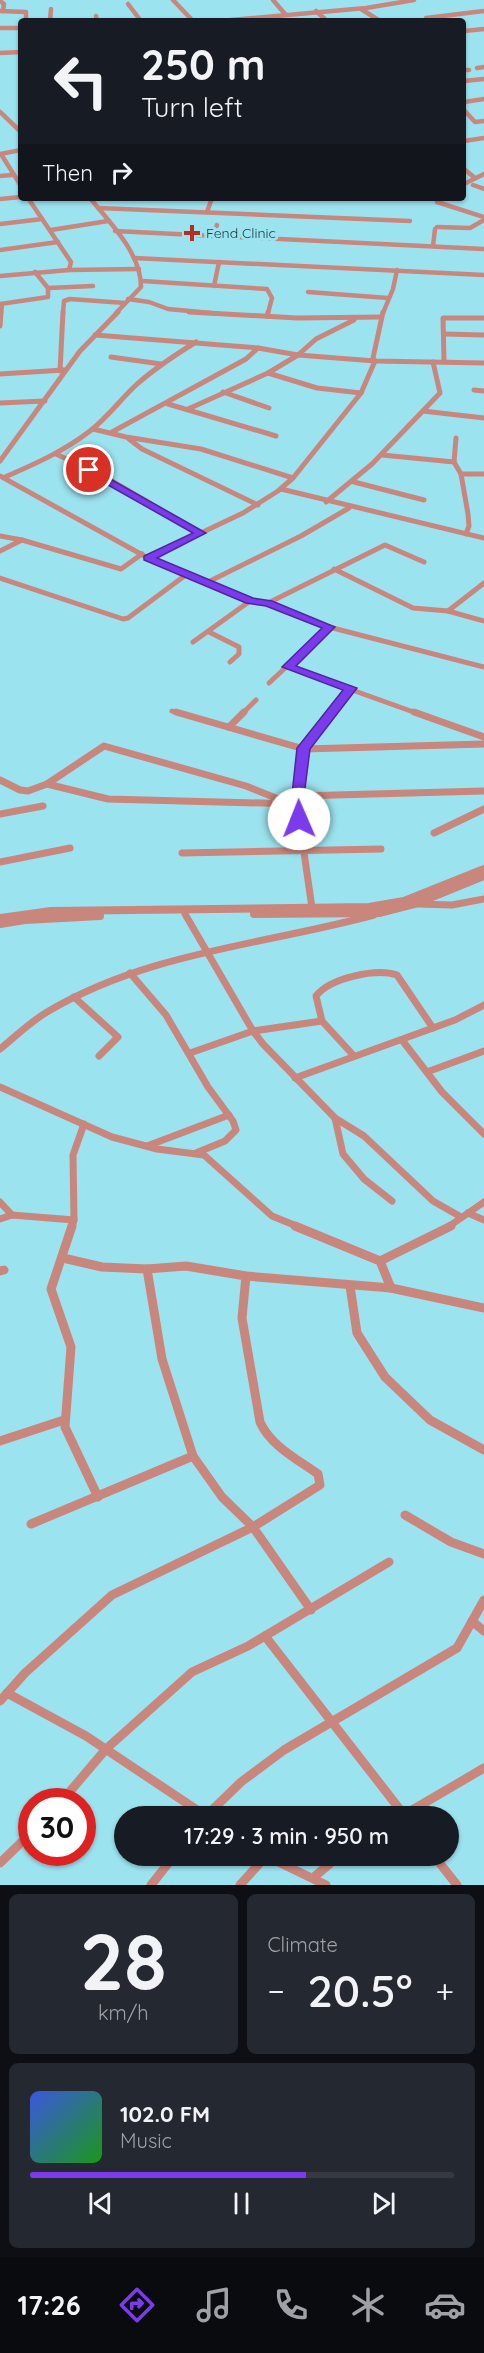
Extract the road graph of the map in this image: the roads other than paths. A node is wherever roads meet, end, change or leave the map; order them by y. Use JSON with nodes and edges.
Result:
{"nodes":[{"id":1,"x":173,"y":0,"type":"edge"},
{"id":2,"x":273,"y":0,"type":"edge"},
{"id":3,"x":414,"y":0,"type":"edge"},
{"id":4,"x":0,"y":1,"type":"edge"},
{"id":5,"x":374,"y":1,"type":"edge"},
{"id":6,"x":128,"y":4,"type":"dead end"},
{"id":7,"x":382,"y":6,"type":"junction"},
{"id":8,"x":51,"y":9,"type":"dead end"},
{"id":9,"x":361,"y":9,"type":"junction"},
{"id":10,"x":2,"y":11,"type":"edge"},
{"id":11,"x":316,"y":11,"type":"junction"},
{"id":12,"x":484,"y":11,"type":"edge"},
{"id":13,"x":282,"y":15,"type":"junction"},
{"id":14,"x":304,"y":16,"type":"dead end"},
{"id":15,"x":26,"y":18,"type":"edge"},
{"id":16,"x":50,"y":18,"type":"edge"},
{"id":17,"x":139,"y":18,"type":"edge"},
{"id":18,"x":190,"y":18,"type":"edge"},
{"id":19,"x":255,"y":18,"type":"edge"},
{"id":20,"x":284,"y":18,"type":"edge"},
{"id":21,"x":324,"y":18,"type":"edge"},
{"id":22,"x":375,"y":18,"type":"edge"},
{"id":23,"x":426,"y":18,"type":"dead end"},
{"id":24,"x":0,"y":28,"type":"edge"},
{"id":25,"x":18,"y":28,"type":"edge"},
{"id":26,"x":484,"y":29,"type":"edge"},
{"id":27,"x":466,"y":31,"type":"edge"},
{"id":28,"x":0,"y":53,"type":"edge"},
{"id":29,"x":18,"y":53,"type":"edge"},
{"id":30,"x":484,"y":67,"type":"edge"},
{"id":31,"x":477,"y":68,"type":"dead end"},
{"id":32,"x":484,"y":79,"type":"edge"},
{"id":33,"x":466,"y":81,"type":"edge"},
{"id":34,"x":484,"y":99,"type":"edge"},
{"id":35,"x":466,"y":102,"type":"edge"},
{"id":36,"x":0,"y":112,"type":"edge"},
{"id":37,"x":466,"y":112,"type":"edge"},
{"id":38,"x":484,"y":121,"type":"edge"},
{"id":39,"x":475,"y":122,"type":"junction"},
{"id":40,"x":18,"y":129,"type":"edge"},
{"id":41,"x":484,"y":130,"type":"edge"},
{"id":42,"x":484,"y":138,"type":"edge"},
{"id":43,"x":466,"y":141,"type":"edge"},
{"id":44,"x":18,"y":151,"type":"edge"},
{"id":45,"x":0,"y":154,"type":"edge"},
{"id":46,"x":466,"y":172,"type":"edge"},
{"id":47,"x":484,"y":174,"type":"edge"},
{"id":48,"x":12,"y":175,"type":"junction"},
{"id":49,"x":0,"y":176,"type":"edge"},
{"id":50,"x":466,"y":179,"type":"edge"},
{"id":51,"x":473,"y":181,"type":"junction"},
{"id":52,"x":18,"y":182,"type":"edge"},
{"id":53,"x":466,"y":183,"type":"edge"},
{"id":54,"x":484,"y":189,"type":"edge"},
{"id":55,"x":18,"y":197,"type":"edge"},
{"id":56,"x":0,"y":200,"type":"edge"},
{"id":57,"x":30,"y":201,"type":"edge"},
{"id":58,"x":92,"y":201,"type":"edge"},
{"id":59,"x":211,"y":201,"type":"edge"},
{"id":60,"x":441,"y":201,"type":"edge"},
{"id":61,"x":98,"y":208,"type":"junction"},
{"id":62,"x":207,"y":212,"type":"junction"},
{"id":63,"x":220,"y":212,"type":"junction"},
{"id":64,"x":484,"y":218,"type":"edge"},
{"id":65,"x":42,"y":219,"type":"junction"},
{"id":66,"x":108,"y":221,"type":"junction"},
{"id":67,"x":410,"y":221,"type":"dead end"},
{"id":68,"x":0,"y":225,"type":"edge"},
{"id":69,"x":51,"y":230,"type":"junction"},
{"id":70,"x":115,"y":231,"type":"junction"},
{"id":71,"x":212,"y":236,"type":"junction"},
{"id":72,"x":58,"y":242,"type":"junction"},
{"id":73,"x":433,"y":246,"type":"junction"},
{"id":74,"x":484,"y":249,"type":"edge"},
{"id":75,"x":0,"y":250,"type":"edge"},
{"id":76,"x":134,"y":258,"type":"junction"},
{"id":77,"x":219,"y":262,"type":"junction"},
{"id":78,"x":139,"y":269,"type":"junction"},
{"id":79,"x":69,"y":270,"type":"junction"},
{"id":80,"x":397,"y":270,"type":"junction"},
{"id":81,"x":35,"y":272,"type":"junction"},
{"id":82,"x":484,"y":274,"type":"edge"},
{"id":83,"x":0,"y":276,"type":"edge"},
{"id":84,"x":142,"y":281,"type":"junction"},
{"id":85,"x":93,"y":286,"type":"dead end"},
{"id":86,"x":214,"y":286,"type":"junction"},
{"id":87,"x":48,"y":288,"type":"junction"},
{"id":88,"x":308,"y":292,"type":"dead end"},
{"id":89,"x":388,"y":297,"type":"junction"},
{"id":90,"x":127,"y":301,"type":"junction"},
{"id":91,"x":1,"y":304,"type":"edge"},
{"id":92,"x":267,"y":316,"type":"junction"},
{"id":93,"x":381,"y":317,"type":"junction"},
{"id":94,"x":484,"y":318,"type":"edge"},
{"id":95,"x":357,"y":319,"type":"junction"},
{"id":96,"x":0,"y":326,"type":"edge"},
{"id":97,"x":444,"y":334,"type":"junction"},
{"id":98,"x":95,"y":335,"type":"junction"},
{"id":99,"x":484,"y":335,"type":"edge"},
{"id":100,"x":196,"y":342,"type":"junction"},
{"id":101,"x":258,"y":348,"type":"junction"},
{"id":102,"x":298,"y":355,"type":"junction"},
{"id":103,"x":111,"y":357,"type":"dead end"},
{"id":104,"x":375,"y":361,"type":"junction"},
{"id":105,"x":444,"y":361,"type":"junction"},
{"id":106,"x":433,"y":362,"type":"junction"},
{"id":107,"x":484,"y":363,"type":"edge"},
{"id":108,"x":161,"y":364,"type":"junction"},
{"id":109,"x":63,"y":371,"type":"junction"},
{"id":110,"x":268,"y":373,"type":"junction"},
{"id":111,"x":0,"y":374,"type":"edge"},
{"id":112,"x":474,"y":390,"type":"dead end"},
{"id":113,"x":484,"y":391,"type":"edge"},
{"id":114,"x":223,"y":392,"type":"junction"},
{"id":115,"x":362,"y":393,"type":"junction"},
{"id":116,"x":45,"y":401,"type":"junction"},
{"id":117,"x":0,"y":403,"type":"edge"},
{"id":118,"x":168,"y":404,"type":"junction"},
{"id":119,"x":269,"y":408,"type":"dead end"},
{"id":120,"x":188,"y":409,"type":"junction"},
{"id":121,"x":423,"y":411,"type":"junction"},
{"id":122,"x":484,"y":418,"type":"edge"},
{"id":123,"x":93,"y":429,"type":"junction"},
{"id":124,"x":112,"y":432,"type":"junction"},
{"id":125,"x":276,"y":436,"type":"dead end"},
{"id":126,"x":126,"y":437,"type":"junction"},
{"id":127,"x":456,"y":438,"type":"dead end"},
{"id":128,"x":56,"y":454,"type":"junction"},
{"id":129,"x":382,"y":455,"type":"junction"},
{"id":130,"x":1,"y":458,"type":"edge"},
{"id":131,"x":454,"y":462,"type":"junction"},
{"id":132,"x":461,"y":474,"type":"junction"},
{"id":133,"x":484,"y":474,"type":"edge"},
{"id":134,"x":2,"y":477,"type":"edge"},
{"id":135,"x":293,"y":478,"type":"junction"},
{"id":136,"x":354,"y":482,"type":"junction"},
{"id":137,"x":281,"y":489,"type":"junction"},
{"id":138,"x":424,"y":500,"type":"dead end"},
{"id":139,"x":326,"y":502,"type":"junction"},
{"id":140,"x":258,"y":505,"type":"junction"},
{"id":141,"x":350,"y":507,"type":"junction"},
{"id":142,"x":201,"y":533,"type":"junction"},
{"id":143,"x":466,"y":534,"type":"junction"},
{"id":144,"x":0,"y":536,"type":"edge"},
{"id":145,"x":484,"y":538,"type":"edge"},
{"id":146,"x":22,"y":540,"type":"junction"},
{"id":147,"x":0,"y":551,"type":"edge"},
{"id":148,"x":142,"y":554,"type":"junction"},
{"id":149,"x":148,"y":558,"type":"junction"},
{"id":150,"x":424,"y":562,"type":"dead end"},
{"id":151,"x":334,"y":569,"type":"junction"},
{"id":152,"x":187,"y":574,"type":"junction"},
{"id":153,"x":0,"y":578,"type":"edge"},
{"id":154,"x":208,"y":582,"type":"junction"},
{"id":155,"x":484,"y":583,"type":"edge"},
{"id":156,"x":250,"y":601,"type":"junction"},
{"id":157,"x":268,"y":603,"type":"junction"},
{"id":158,"x":448,"y":611,"type":"junction"},
{"id":159,"x":484,"y":621,"type":"edge"},
{"id":160,"x":329,"y":627,"type":"junction"},
{"id":161,"x":209,"y":632,"type":"junction"},
{"id":162,"x":193,"y":642,"type":"dead end"},
{"id":163,"x":230,"y":662,"type":"dead end"},
{"id":164,"x":288,"y":667,"type":"junction"},
{"id":165,"x":484,"y":667,"type":"edge"},
{"id":166,"x":268,"y":683,"type":"dead end"},
{"id":167,"x":351,"y":688,"type":"junction"},
{"id":168,"x":255,"y":700,"type":"dead end"},
{"id":169,"x":172,"y":711,"type":"dead end"},
{"id":170,"x":229,"y":728,"type":"junction"},
{"id":171,"x":484,"y":737,"type":"edge"},
{"id":172,"x":484,"y":744,"type":"edge"},
{"id":173,"x":304,"y":748,"type":"junction"},
{"id":174,"x":0,"y":780,"type":"edge"},
{"id":175,"x":46,"y":784,"type":"junction"},
{"id":176,"x":484,"y":791,"type":"edge"},
{"id":177,"x":298,"y":796,"type":"junction"},
{"id":178,"x":288,"y":804,"type":"junction"},
{"id":179,"x":297,"y":804,"type":"junction"},
{"id":180,"x":43,"y":806,"type":"dead end"},
{"id":181,"x":484,"y":809,"type":"edge"},
{"id":182,"x":0,"y":814,"type":"edge"},
{"id":183,"x":434,"y":833,"type":"dead end"},
{"id":184,"x":70,"y":848,"type":"dead end"},
{"id":185,"x":381,"y":849,"type":"dead end"},
{"id":186,"x":303,"y":851,"type":"junction"},
{"id":187,"x":182,"y":853,"type":"dead end"},
{"id":188,"x":0,"y":862,"type":"edge"},
{"id":189,"x":484,"y":869,"type":"edge"},
{"id":190,"x":484,"y":876,"type":"edge"},
{"id":191,"x":484,"y":899,"type":"edge"},
{"id":192,"x":415,"y":904,"type":"junction"},
{"id":193,"x":312,"y":908,"type":"junction"},
{"id":194,"x":380,"y":913,"type":"junction"},
{"id":195,"x":185,"y":914,"type":"junction"},
{"id":196,"x":0,"y":918,"type":"edge"},
{"id":197,"x":0,"y":924,"type":"edge"},
{"id":198,"x":205,"y":951,"type":"junction"},
{"id":199,"x":130,"y":973,"type":"junction"},
{"id":200,"x":74,"y":997,"type":"junction"},
{"id":201,"x":484,"y":1005,"type":"edge"},
{"id":202,"x":322,"y":1021,"type":"junction"},
{"id":203,"x":433,"y":1029,"type":"junction"},
{"id":204,"x":253,"y":1031,"type":"junction"},
{"id":205,"x":402,"y":1040,"type":"junction"},
{"id":206,"x":0,"y":1049,"type":"edge"},
{"id":207,"x":484,"y":1051,"type":"edge"},
{"id":208,"x":190,"y":1053,"type":"junction"},
{"id":209,"x":99,"y":1056,"type":"dead end"},
{"id":210,"x":354,"y":1056,"type":"junction"},
{"id":211,"x":428,"y":1072,"type":"junction"},
{"id":212,"x":296,"y":1078,"type":"junction"},
{"id":213,"x":0,"y":1087,"type":"edge"},
{"id":214,"x":229,"y":1115,"type":"junction"},
{"id":215,"x":335,"y":1118,"type":"junction"},
{"id":216,"x":84,"y":1124,"type":"junction"},
{"id":217,"x":484,"y":1134,"type":"edge"},
{"id":218,"x":146,"y":1146,"type":"junction"},
{"id":219,"x":196,"y":1153,"type":"junction"},
{"id":220,"x":392,"y":1201,"type":"dead end"},
{"id":221,"x":0,"y":1202,"type":"edge"},
{"id":222,"x":484,"y":1202,"type":"edge"},
{"id":223,"x":12,"y":1215,"type":"junction"},
{"id":224,"x":464,"y":1215,"type":"junction"},
{"id":225,"x":0,"y":1219,"type":"edge"},
{"id":226,"x":74,"y":1220,"type":"junction"},
{"id":227,"x":484,"y":1220,"type":"edge"},
{"id":228,"x":63,"y":1258,"type":"junction"},
{"id":229,"x":380,"y":1261,"type":"junction"},
{"id":230,"x":147,"y":1269,"type":"junction"},
{"id":231,"x":246,"y":1276,"type":"junction"},
{"id":232,"x":350,"y":1286,"type":"junction"},
{"id":233,"x":391,"y":1288,"type":"junction"},
{"id":234,"x":484,"y":1308,"type":"edge"},
{"id":235,"x":64,"y":1420,"type":"junction"},
{"id":236,"x":0,"y":1441,"type":"edge"},
{"id":237,"x":484,"y":1450,"type":"edge"},
{"id":238,"x":193,"y":1456,"type":"junction"},
{"id":239,"x":98,"y":1497,"type":"junction"},
{"id":240,"x":405,"y":1515,"type":"dead end"},
{"id":241,"x":31,"y":1524,"type":"dead end"},
{"id":242,"x":253,"y":1527,"type":"junction"},
{"id":243,"x":484,"y":1554,"type":"edge"},
{"id":244,"x":389,"y":1562,"type":"dead end"},
{"id":245,"x":484,"y":1600,"type":"edge"},
{"id":246,"x":311,"y":1610,"type":"junction"},
{"id":247,"x":472,"y":1622,"type":"junction"},
{"id":248,"x":484,"y":1631,"type":"edge"},
{"id":249,"x":265,"y":1636,"type":"junction"},
{"id":250,"x":4,"y":1697,"type":"edge"},
{"id":251,"x":331,"y":1721,"type":"junction"},
{"id":252,"x":106,"y":1749,"type":"junction"},
{"id":253,"x":484,"y":1768,"type":"edge"},
{"id":254,"x":73,"y":1788,"type":"edge"},
{"id":255,"x":191,"y":1806,"type":"edge"},
{"id":256,"x":216,"y":1806,"type":"edge"},
{"id":257,"x":395,"y":1806,"type":"edge"},
{"id":258,"x":420,"y":1806,"type":"edge"},
{"id":259,"x":18,"y":1846,"type":"edge"},
{"id":260,"x":0,"y":1863,"type":"edge"},
{"id":261,"x":166,"y":1866,"type":"edge"},
{"id":262,"x":328,"y":1866,"type":"edge"},
{"id":263,"x":442,"y":1866,"type":"edge"},
{"id":264,"x":314,"y":1878,"type":"junction"},
{"id":265,"x":151,"y":1885,"type":"edge"},
{"id":266,"x":240,"y":1885,"type":"edge"},
{"id":267,"x":326,"y":1885,"type":"edge"},
{"id":268,"x":456,"y":1885,"type":"edge"}],
"edges":[{"from":1,"to":18,"type":"street"},
{"from":2,"to":13,"type":"street"},
{"from":3,"to":7,"type":"street"},
{"from":4,"to":10,"type":"street"},
{"from":5,"to":7,"type":"street"},
{"from":6,"to":17,"type":"street"},
{"from":7,"to":9,"type":"street"},
{"from":8,"to":16,"type":"street"},
{"from":9,"to":11,"type":"street"},
{"from":9,"to":22,"type":"street"},
{"from":10,"to":15,"type":"street"},
{"from":11,"to":13,"type":"street"},
{"from":11,"to":21,"type":"street"},
{"from":12,"to":23,"type":"street"},
{"from":13,"to":14,"type":"street"},
{"from":13,"to":19,"type":"street"},
{"from":13,"to":20,"type":"street"},
{"from":24,"to":25,"type":"street"},
{"from":26,"to":27,"type":"street"},
{"from":28,"to":29,"type":"street"},
{"from":30,"to":31,"type":"street"},
{"from":32,"to":33,"type":"street"},
{"from":34,"to":35,"type":"street"},
{"from":36,"to":40,"type":"street"},
{"from":37,"to":39,"type":"street"},
{"from":38,"to":39,"type":"street"},
{"from":39,"to":41,"type":"street"},
{"from":42,"to":43,"type":"street"},
{"from":44,"to":45,"type":"street"},
{"from":45,"to":48,"type":"street"},
{"from":46,"to":51,"type":"street"},
{"from":47,"to":51,"type":"street"},
{"from":48,"to":49,"type":"street"},
{"from":48,"to":52,"type":"street"},
{"from":50,"to":51,"type":"street"},
{"from":51,"to":53,"type":"street"},
{"from":51,"to":54,"type":"street"},
{"from":55,"to":56,"type":"street"},
{"from":57,"to":65,"type":"street"},
{"from":58,"to":61,"type":"street"},
{"from":59,"to":62,"type":"street"},
{"from":60,"to":64,"type":"street"},
{"from":61,"to":62,"type":"street"},
{"from":61,"to":66,"type":"street"},
{"from":62,"to":63,"type":"street"},
{"from":63,"to":67,"type":"street"},
{"from":63,"to":71,"type":"street"},
{"from":64,"to":73,"type":"street"},
{"from":65,"to":68,"type":"street"},
{"from":65,"to":69,"type":"street"},
{"from":66,"to":69,"type":"street"},
{"from":66,"to":70,"type":"street"},
{"from":69,"to":72,"type":"street"},
{"from":70,"to":71,"type":"street"},
{"from":70,"to":76,"type":"street"},
{"from":71,"to":73,"type":"street"},
{"from":72,"to":75,"type":"street"},
{"from":72,"to":79,"type":"street"},
{"from":73,"to":74,"type":"street"},
{"from":76,"to":77,"type":"street"},
{"from":76,"to":78,"type":"street"},
{"from":77,"to":80,"type":"street"},
{"from":77,"to":86,"type":"street"},
{"from":78,"to":79,"type":"street"},
{"from":78,"to":84,"type":"street"},
{"from":79,"to":81,"type":"street"},
{"from":80,"to":82,"type":"street"},
{"from":80,"to":89,"type":"street"},
{"from":81,"to":83,"type":"street"},
{"from":81,"to":87,"type":"street"},
{"from":84,"to":86,"type":"street"},
{"from":84,"to":90,"type":"street"},
{"from":85,"to":87,"type":"street"},
{"from":86,"to":92,"type":"street"},
{"from":87,"to":91,"type":"street"},
{"from":88,"to":89,"type":"street"},
{"from":89,"to":93,"type":"street"},
{"from":90,"to":92,"type":"street"},
{"from":90,"to":98,"type":"street"},
{"from":90,"to":109,"type":"street"},
{"from":91,"to":96,"type":"street"},
{"from":92,"to":95,"type":"street"},
{"from":93,"to":95,"type":"street"},
{"from":93,"to":104,"type":"street"},
{"from":94,"to":97,"type":"street"},
{"from":95,"to":102,"type":"street"},
{"from":97,"to":99,"type":"street"},
{"from":97,"to":105,"type":"street"},
{"from":98,"to":100,"type":"street"},
{"from":98,"to":109,"type":"street"},
{"from":100,"to":101,"type":"street"},
{"from":100,"to":108,"type":"street"},
{"from":101,"to":102,"type":"street"},
{"from":101,"to":118,"type":"street"},
{"from":102,"to":104,"type":"street"},
{"from":102,"to":110,"type":"street"},
{"from":103,"to":108,"type":"street"},
{"from":104,"to":106,"type":"street"},
{"from":104,"to":115,"type":"street"},
{"from":105,"to":106,"type":"street"},
{"from":105,"to":107,"type":"street"},
{"from":106,"to":121,"type":"street"},
{"from":108,"to":123,"type":"street"},
{"from":109,"to":111,"type":"street"},
{"from":109,"to":116,"type":"street"},
{"from":110,"to":114,"type":"street"},
{"from":110,"to":115,"type":"street"},
{"from":112,"to":113,"type":"street"},
{"from":114,"to":119,"type":"street"},
{"from":114,"to":120,"type":"street"},
{"from":115,"to":135,"type":"street"},
{"from":116,"to":117,"type":"street"},
{"from":116,"to":130,"type":"street"},
{"from":118,"to":120,"type":"street"},
{"from":118,"to":124,"type":"street"},
{"from":120,"to":125,"type":"street"},
{"from":121,"to":122,"type":"street"},
{"from":121,"to":129,"type":"street"},
{"from":123,"to":124,"type":"street"},
{"from":123,"to":128,"type":"street"},
{"from":124,"to":126,"type":"street"},
{"from":126,"to":135,"type":"street"},
{"from":126,"to":140,"type":"street"},
{"from":127,"to":131,"type":"street"},
{"from":128,"to":134,"type":"street"},
{"from":128,"to":142,"type":"street"},
{"from":129,"to":131,"type":"street"},
{"from":129,"to":136,"type":"street"},
{"from":131,"to":132,"type":"street"},
{"from":132,"to":133,"type":"street"},
{"from":132,"to":143,"type":"street"},
{"from":134,"to":148,"type":"street"},
{"from":135,"to":137,"type":"street"},
{"from":136,"to":138,"type":"street"},
{"from":136,"to":139,"type":"street"},
{"from":137,"to":139,"type":"street"},
{"from":137,"to":140,"type":"street"},
{"from":139,"to":141,"type":"street"},
{"from":140,"to":142,"type":"street"},
{"from":141,"to":143,"type":"street"},
{"from":141,"to":154,"type":"street"},
{"from":142,"to":149,"type":"street"},
{"from":143,"to":145,"type":"street"},
{"from":144,"to":146,"type":"street"},
{"from":146,"to":147,"type":"street"},
{"from":146,"to":148,"type":"street"},
{"from":148,"to":149,"type":"street"},
{"from":149,"to":152,"type":"street"},
{"from":150,"to":151,"type":"street"},
{"from":151,"to":157,"type":"street"},
{"from":151,"to":158,"type":"street"},
{"from":152,"to":153,"type":"street"},
{"from":152,"to":154,"type":"street"},
{"from":154,"to":156,"type":"street"},
{"from":155,"to":158,"type":"street"},
{"from":156,"to":157,"type":"street"},
{"from":156,"to":161,"type":"street"},
{"from":157,"to":160,"type":"street"},
{"from":158,"to":159,"type":"street"},
{"from":160,"to":164,"type":"street"},
{"from":160,"to":165,"type":"street"},
{"from":161,"to":162,"type":"street"},
{"from":161,"to":163,"type":"street"},
{"from":164,"to":166,"type":"street"},
{"from":164,"to":167,"type":"street"},
{"from":167,"to":171,"type":"street"},
{"from":167,"to":173,"type":"street"},
{"from":168,"to":170,"type":"street"},
{"from":169,"to":170,"type":"street"},
{"from":170,"to":173,"type":"street"},
{"from":172,"to":173,"type":"street"},
{"from":173,"to":177,"type":"street"},
{"from":174,"to":175,"type":"street"},
{"from":175,"to":178,"type":"street"},
{"from":175,"to":178,"type":"street"},
{"from":176,"to":177,"type":"street"},
{"from":177,"to":179,"type":"street"},
{"from":178,"to":179,"type":"street"},
{"from":179,"to":186,"type":"street"},
{"from":180,"to":182,"type":"street"},
{"from":181,"to":183,"type":"street"},
{"from":184,"to":188,"type":"street"},
{"from":185,"to":186,"type":"street"},
{"from":186,"to":187,"type":"street"},
{"from":186,"to":193,"type":"street"},
{"from":189,"to":193,"type":"street"},
{"from":190,"to":192,"type":"street"},
{"from":191,"to":192,"type":"street"},
{"from":192,"to":194,"type":"street"},
{"from":193,"to":196,"type":"street"},
{"from":194,"to":195,"type":"street"},
{"from":194,"to":198,"type":"street"},
{"from":195,"to":197,"type":"street"},
{"from":195,"to":198,"type":"street"},
{"from":198,"to":199,"type":"street"},
{"from":198,"to":204,"type":"street"},
{"from":199,"to":200,"type":"street"},
{"from":199,"to":208,"type":"street"},
{"from":200,"to":206,"type":"street"},
{"from":200,"to":209,"type":"street"},
{"from":201,"to":203,"type":"street"},
{"from":202,"to":203,"type":"street"},
{"from":202,"to":204,"type":"street"},
{"from":202,"to":210,"type":"street"},
{"from":203,"to":205,"type":"street"},
{"from":204,"to":208,"type":"street"},
{"from":204,"to":212,"type":"street"},
{"from":205,"to":210,"type":"street"},
{"from":205,"to":211,"type":"street"},
{"from":207,"to":211,"type":"street"},
{"from":208,"to":214,"type":"street"},
{"from":210,"to":212,"type":"street"},
{"from":211,"to":217,"type":"street"},
{"from":212,"to":215,"type":"street"},
{"from":213,"to":216,"type":"street"},
{"from":214,"to":218,"type":"street"},
{"from":214,"to":219,"type":"street"},
{"from":215,"to":220,"type":"street"},
{"from":215,"to":224,"type":"street"},
{"from":216,"to":218,"type":"street"},
{"from":216,"to":226,"type":"street"},
{"from":218,"to":219,"type":"street"},
{"from":219,"to":229,"type":"street"},
{"from":221,"to":223,"type":"street"},
{"from":222,"to":224,"type":"street"},
{"from":223,"to":225,"type":"street"},
{"from":223,"to":226,"type":"street"},
{"from":224,"to":227,"type":"street"},
{"from":224,"to":229,"type":"street"},
{"from":226,"to":228,"type":"street"},
{"from":228,"to":230,"type":"street"},
{"from":228,"to":235,"type":"street"},
{"from":229,"to":233,"type":"street"},
{"from":230,"to":231,"type":"street"},
{"from":230,"to":238,"type":"street"},
{"from":231,"to":232,"type":"street"},
{"from":231,"to":242,"type":"street"},
{"from":232,"to":233,"type":"street"},
{"from":232,"to":237,"type":"street"},
{"from":233,"to":234,"type":"street"},
{"from":235,"to":236,"type":"street"},
{"from":235,"to":239,"type":"street"},
{"from":238,"to":239,"type":"street"},
{"from":238,"to":242,"type":"street"},
{"from":239,"to":241,"type":"street"},
{"from":240,"to":243,"type":"street"},
{"from":242,"to":246,"type":"street"},
{"from":242,"to":250,"type":"street"},
{"from":244,"to":246,"type":"street"},
{"from":245,"to":247,"type":"street"},
{"from":246,"to":249,"type":"street"},
{"from":247,"to":248,"type":"street"},
{"from":247,"to":251,"type":"street"},
{"from":249,"to":251,"type":"street"},
{"from":249,"to":252,"type":"street"},
{"from":250,"to":252,"type":"street"},
{"from":251,"to":256,"type":"street"},
{"from":251,"to":257,"type":"street"},
{"from":252,"to":254,"type":"street"},
{"from":252,"to":255,"type":"street"},
{"from":253,"to":258,"type":"street"},
{"from":259,"to":260,"type":"street"},
{"from":261,"to":265,"type":"street"},
{"from":262,"to":264,"type":"street"},
{"from":263,"to":268,"type":"street"},
{"from":264,"to":266,"type":"street"},
{"from":264,"to":267,"type":"street"}]}
